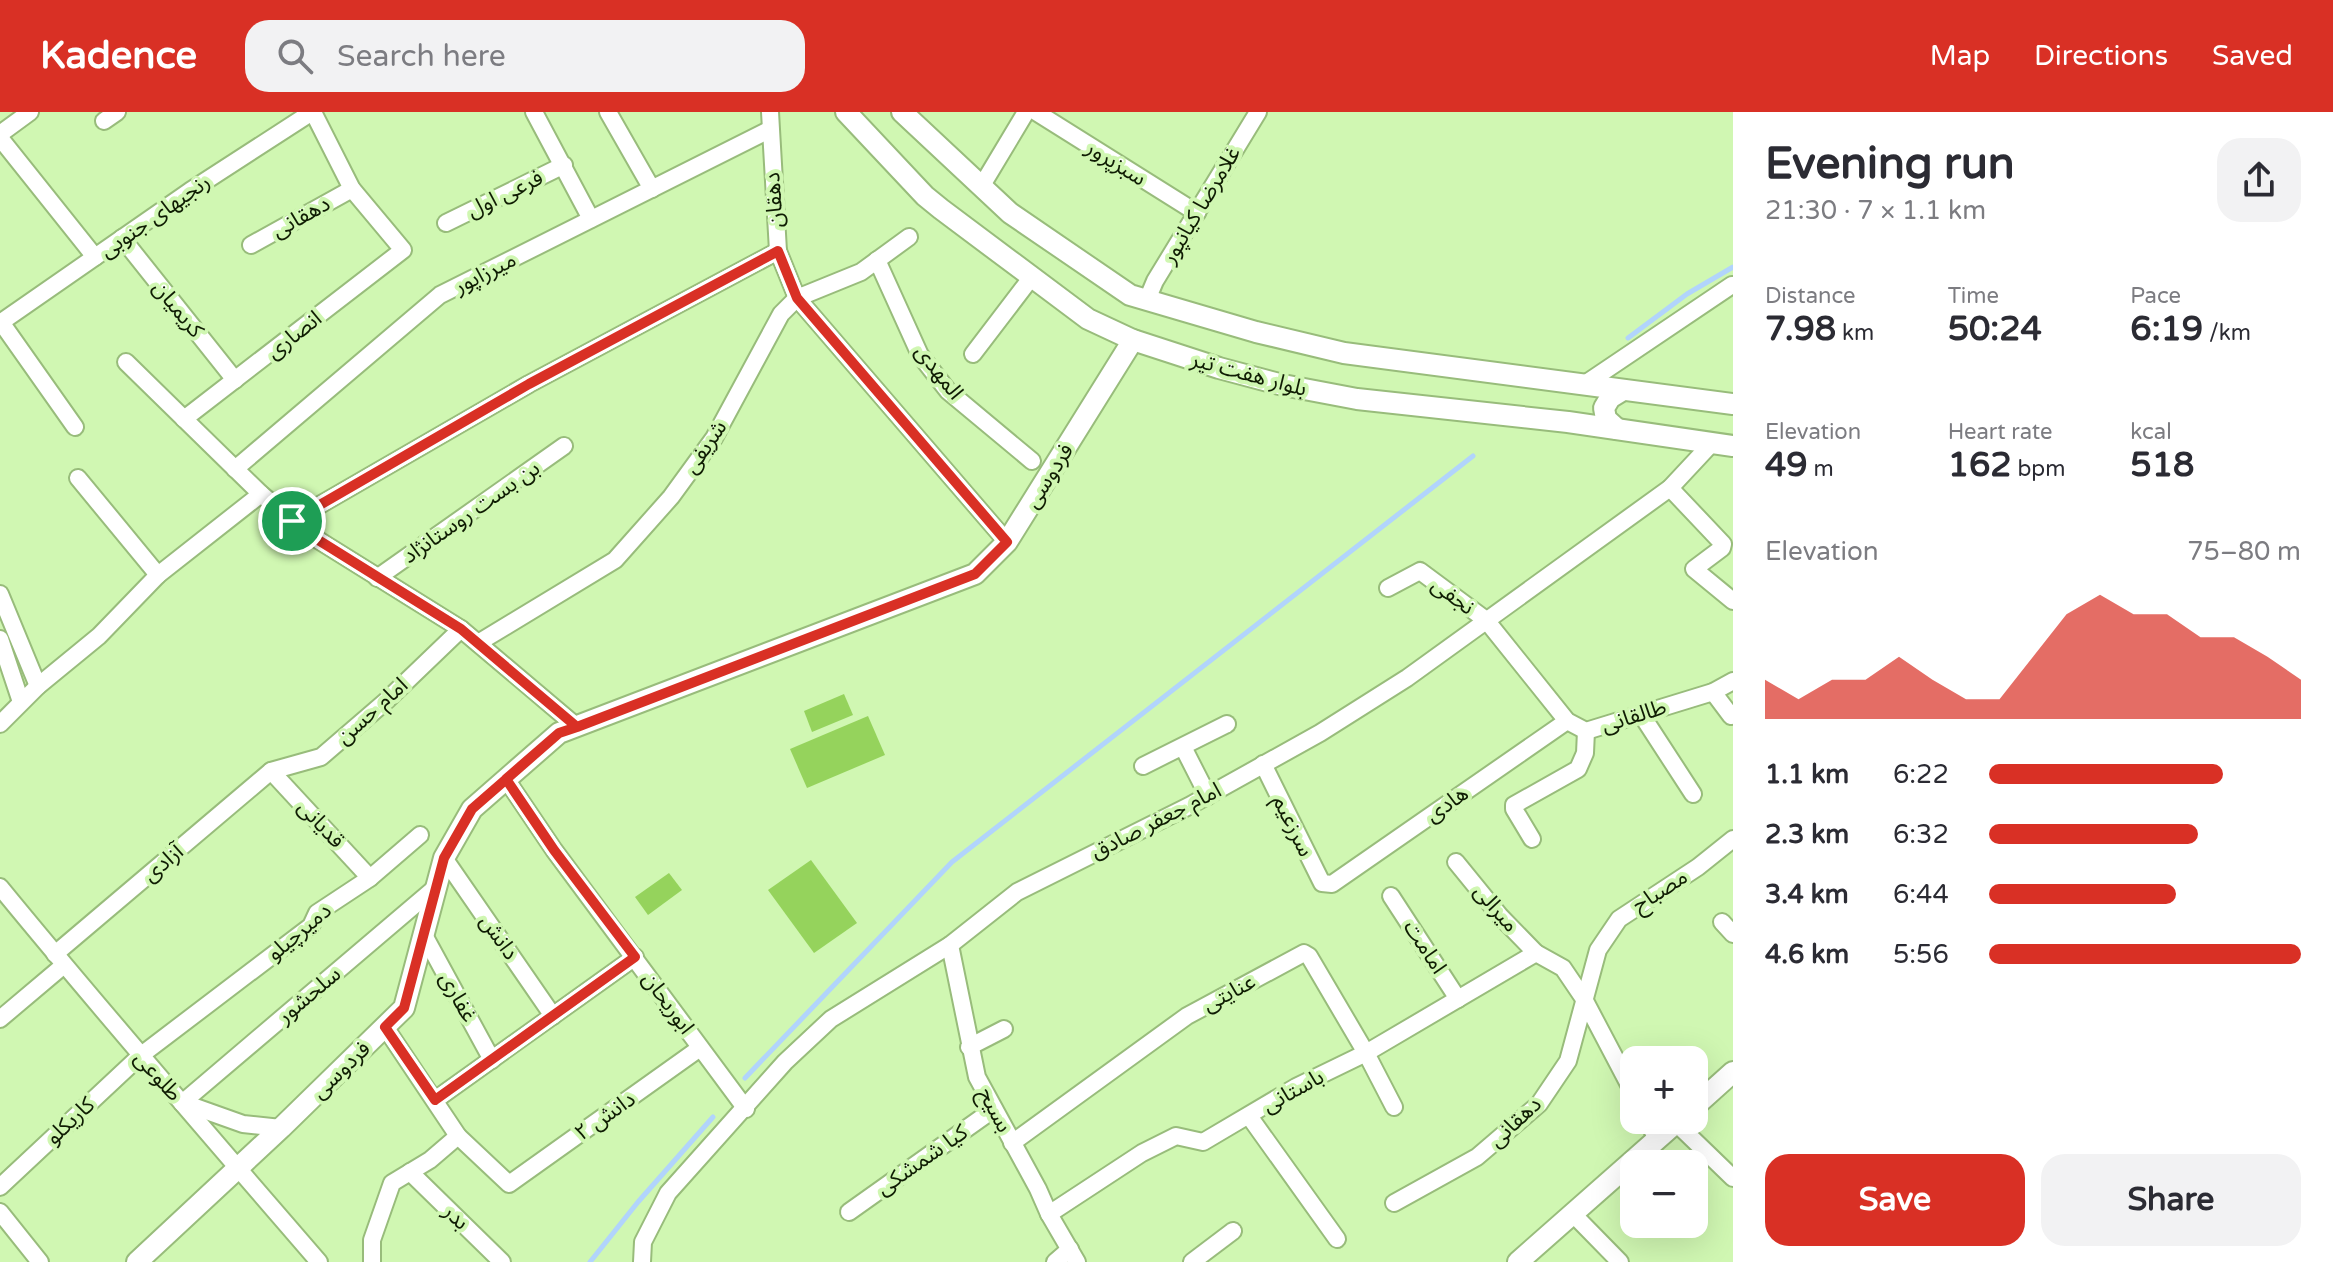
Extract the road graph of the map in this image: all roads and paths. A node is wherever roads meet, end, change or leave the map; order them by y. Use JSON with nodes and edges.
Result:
{"nodes":[{"id":1,"x":30,"y":112,"type":"edge"},
{"id":2,"x":313,"y":112,"type":"edge"},
{"id":3,"x":534,"y":112,"type":"edge"},
{"id":4,"x":608,"y":112,"type":"edge"},
{"id":5,"x":770,"y":112,"type":"edge"},
{"id":6,"x":846,"y":112,"type":"edge"},
{"id":7,"x":902,"y":112,"type":"edge"},
{"id":8,"x":1026,"y":112,"type":"edge"},
{"id":9,"x":1036,"y":112,"type":"edge"},
{"id":10,"x":1258,"y":112,"type":"edge"},
{"id":11,"x":769,"y":130,"type":"junction"},
{"id":12,"x":0,"y":136,"type":"edge"},
{"id":13,"x":564,"y":165,"type":"junction"},
{"id":14,"x":981,"y":187,"type":"junction"},
{"id":15,"x":352,"y":189,"type":"junction"},
{"id":16,"x":652,"y":189,"type":"junction"},
{"id":17,"x":1197,"y":213,"type":"junction"},
{"id":18,"x":591,"y":219,"type":"junction"},
{"id":19,"x":446,"y":223,"type":"dead end"},
{"id":20,"x":909,"y":237,"type":"dead end"},
{"id":21,"x":122,"y":238,"type":"junction"},
{"id":22,"x":251,"y":245,"type":"dead end"},
{"id":23,"x":778,"y":251,"type":"junction"},
{"id":24,"x":95,"y":257,"type":"junction"},
{"id":25,"x":877,"y":260,"type":"junction"},
{"id":26,"x":1031,"y":278,"type":"junction"},
{"id":27,"x":1732,"y":285,"type":"edge"},
{"id":28,"x":797,"y":298,"type":"junction"},
{"id":29,"x":1147,"y":300,"type":"junction"},
{"id":30,"x":0,"y":323,"type":"edge"},
{"id":31,"x":1133,"y":340,"type":"junction"},
{"id":32,"x":973,"y":354,"type":"dead end"},
{"id":33,"x":126,"y":362,"type":"dead end"},
{"id":34,"x":235,"y":380,"type":"junction"},
{"id":35,"x":1580,"y":384,"type":"junction"},
{"id":36,"x":1623,"y":390,"type":"junction"},
{"id":37,"x":1733,"y":404,"type":"edge"},
{"id":38,"x":184,"y":419,"type":"junction"},
{"id":39,"x":1568,"y":422,"type":"junction"},
{"id":40,"x":75,"y":427,"type":"dead end"},
{"id":41,"x":1617,"y":429,"type":"junction"},
{"id":42,"x":1712,"y":443,"type":"junction"},
{"id":43,"x":564,"y":446,"type":"dead end"},
{"id":44,"x":1733,"y":446,"type":"edge"},
{"id":45,"x":1032,"y":461,"type":"dead end"},
{"id":46,"x":235,"y":469,"type":"junction"},
{"id":47,"x":78,"y":478,"type":"dead end"},
{"id":48,"x":1670,"y":488,"type":"junction"},
{"id":49,"x":261,"y":494,"type":"junction"},
{"id":50,"x":292,"y":521,"type":"junction"},
{"id":51,"x":1007,"y":542,"type":"junction"},
{"id":52,"x":158,"y":575,"type":"junction"},
{"id":53,"x":377,"y":578,"type":"junction"},
{"id":54,"x":1388,"y":588,"type":"dead end"},
{"id":55,"x":0,"y":594,"type":"edge"},
{"id":56,"x":1733,"y":601,"type":"edge"},
{"id":57,"x":1486,"y":620,"type":"junction"},
{"id":58,"x":461,"y":629,"type":"junction"},
{"id":59,"x":0,"y":639,"type":"edge"},
{"id":60,"x":478,"y":643,"type":"junction"},
{"id":61,"x":1733,"y":681,"type":"edge"},
{"id":62,"x":38,"y":686,"type":"junction"},
{"id":63,"x":1713,"y":692,"type":"junction"},
{"id":64,"x":21,"y":702,"type":"junction"},
{"id":65,"x":1641,"y":714,"type":"junction"},
{"id":66,"x":1731,"y":716,"type":"edge"},
{"id":67,"x":1567,"y":721,"type":"junction"},
{"id":68,"x":0,"y":724,"type":"edge"},
{"id":69,"x":1227,"y":724,"type":"dead end"},
{"id":70,"x":577,"y":727,"type":"junction"},
{"id":71,"x":1586,"y":731,"type":"junction"},
{"id":72,"x":1183,"y":747,"type":"junction"},
{"id":73,"x":1263,"y":764,"type":"junction"},
{"id":74,"x":1143,"y":766,"type":"dead end"},
{"id":75,"x":271,"y":771,"type":"junction"},
{"id":76,"x":506,"y":779,"type":"junction"},
{"id":77,"x":1693,"y":794,"type":"dead end"},
{"id":78,"x":1208,"y":796,"type":"junction"},
{"id":79,"x":420,"y":835,"type":"dead end"},
{"id":80,"x":1532,"y":839,"type":"dead end"},
{"id":81,"x":1733,"y":839,"type":"edge"},
{"id":82,"x":444,"y":858,"type":"junction"},
{"id":83,"x":1456,"y":862,"type":"dead end"},
{"id":84,"x":370,"y":878,"type":"junction"},
{"id":85,"x":1326,"y":885,"type":"joint"},
{"id":86,"x":0,"y":887,"type":"edge"},
{"id":87,"x":436,"y":887,"type":"junction"},
{"id":88,"x":1391,"y":896,"type":"dead end"},
{"id":89,"x":424,"y":935,"type":"junction"},
{"id":90,"x":950,"y":945,"type":"junction"},
{"id":91,"x":1536,"y":953,"type":"junction"},
{"id":92,"x":635,"y":957,"type":"junction"},
{"id":93,"x":59,"y":960,"type":"junction"},
{"id":94,"x":1458,"y":999,"type":"junction"},
{"id":95,"x":1584,"y":999,"type":"junction"},
{"id":96,"x":553,"y":1016,"type":"junction"},
{"id":97,"x":0,"y":1019,"type":"edge"},
{"id":98,"x":385,"y":1027,"type":"junction"},
{"id":99,"x":1004,"y":1029,"type":"dead end"},
{"id":100,"x":969,"y":1047,"type":"junction"},
{"id":101,"x":700,"y":1048,"type":"junction"},
{"id":102,"x":1366,"y":1053,"type":"junction"},
{"id":103,"x":140,"y":1056,"type":"junction"},
{"id":104,"x":492,"y":1060,"type":"junction"},
{"id":105,"x":1620,"y":1067,"type":"edge"},
{"id":106,"x":1733,"y":1072,"type":"edge"},
{"id":107,"x":1708,"y":1094,"type":"edge"},
{"id":108,"x":435,"y":1100,"type":"junction"},
{"id":109,"x":182,"y":1103,"type":"junction"},
{"id":110,"x":1394,"y":1107,"type":"dead end"},
{"id":111,"x":746,"y":1109,"type":"junction"},
{"id":112,"x":994,"y":1109,"type":"junction"},
{"id":113,"x":1249,"y":1116,"type":"junction"},
{"id":114,"x":281,"y":1128,"type":"junction"},
{"id":115,"x":1654,"y":1134,"type":"edge"},
{"id":116,"x":1663,"y":1134,"type":"edge"},
{"id":117,"x":1689,"y":1134,"type":"edge"},
{"id":118,"x":458,"y":1136,"type":"junction"},
{"id":119,"x":1657,"y":1139,"type":"junction"},
{"id":120,"x":1012,"y":1143,"type":"junction"},
{"id":121,"x":240,"y":1167,"type":"junction"},
{"id":122,"x":410,"y":1172,"type":"junction"},
{"id":123,"x":1733,"y":1178,"type":"edge"},
{"id":124,"x":0,"y":1187,"type":"edge"},
{"id":125,"x":1394,"y":1203,"type":"dead end"},
{"id":126,"x":0,"y":1212,"type":"edge"},
{"id":127,"x":849,"y":1212,"type":"dead end"},
{"id":128,"x":1049,"y":1214,"type":"junction"},
{"id":129,"x":1573,"y":1214,"type":"junction"},
{"id":130,"x":1233,"y":1231,"type":"dead end"},
{"id":131,"x":1337,"y":1239,"type":"dead end"},
{"id":132,"x":1074,"y":1255,"type":"edge"},
{"id":133,"x":310,"y":1259,"type":"edge"},
{"id":134,"x":40,"y":1262,"type":"edge"},
{"id":135,"x":137,"y":1262,"type":"edge"},
{"id":136,"x":372,"y":1262,"type":"edge"},
{"id":137,"x":502,"y":1262,"type":"edge"},
{"id":138,"x":642,"y":1262,"type":"edge"},
{"id":139,"x":1055,"y":1262,"type":"edge"},
{"id":140,"x":1192,"y":1262,"type":"edge"},
{"id":141,"x":1518,"y":1262,"type":"edge"},
{"id":142,"x":1620,"y":1262,"type":"edge"}],
"edges":[{"from":1,"to":12,"type":"street"},
{"from":2,"to":15,"type":"street"},
{"from":2,"to":21,"type":"street","name":"رنجیهای جنوبی"},
{"from":3,"to":13,"type":"street"},
{"from":4,"to":16,"type":"street"},
{"from":5,"to":11,"type":"street","name":"دهقان"},
{"from":6,"to":26,"type":"main road","name":"بلوار هفت تیر"},
{"from":7,"to":14,"type":"main road","name":"بلوار هفت تیر"},
{"from":8,"to":14,"type":"street"},
{"from":9,"to":17,"type":"street","name":"سبزپرور"},
{"from":10,"to":17,"type":"street","name":"غلامرضا کیانپور"},
{"from":11,"to":16,"type":"street","name":"میرزاپور"},
{"from":11,"to":23,"type":"street","name":"دهقان"},
{"from":12,"to":24,"type":"street"},
{"from":13,"to":18,"type":"street"},
{"from":13,"to":19,"type":"street","name":"فرعی اول"},
{"from":14,"to":29,"type":"main road","name":"بلوار هفت تیر"},
{"from":15,"to":22,"type":"street","name":"دهقانی"},
{"from":15,"to":34,"type":"street","name":"انصاری"},
{"from":16,"to":18,"type":"street","name":"میرزاپور"},
{"from":17,"to":29,"type":"street","name":"غلامرضا کیانپور"},
{"from":18,"to":46,"type":"street","name":"میرزاپور"},
{"from":20,"to":25,"type":"street"},
{"from":21,"to":24,"type":"street","name":"رنجیهای جنوبی"},
{"from":21,"to":34,"type":"street","name":"کریمیان"},
{"from":23,"to":28,"type":"street","name":"دهقان"},
{"from":23,"to":50,"type":"street"},
{"from":24,"to":30,"type":"street","name":"رنجیهای جنوبی"},
{"from":25,"to":28,"type":"street"},
{"from":25,"to":45,"type":"street","name":"المهدی"},
{"from":26,"to":31,"type":"main road","name":"بلوار هفت تیر"},
{"from":26,"to":32,"type":"street"},
{"from":27,"to":35,"type":"street"},
{"from":28,"to":51,"type":"street","name":"دهقان"},
{"from":28,"to":60,"type":"street","name":"شریفی"},
{"from":29,"to":35,"type":"main road","name":"بلوار هفت تیر"},
{"from":30,"to":40,"type":"street"},
{"from":31,"to":39,"type":"main road","name":"بلوار هفت تیر"},
{"from":31,"to":51,"type":"main road","name":"فردوسی"},
{"from":33,"to":38,"type":"street"},
{"from":34,"to":38,"type":"street","name":"انصاری"},
{"from":35,"to":36,"type":"main road","name":"بلوار هفت تیر"},
{"from":35,"to":39,"type":"main road"},
{"from":36,"to":37,"type":"main road","name":"بلوار هفت تیر"},
{"from":36,"to":41,"type":"main road"},
{"from":38,"to":46,"type":"street"},
{"from":39,"to":41,"type":"main road","name":"بلوار هفت تیر"},
{"from":41,"to":42,"type":"main road","name":"بلوار هفت تیر"},
{"from":42,"to":44,"type":"main road","name":"بلوار هفت تیر"},
{"from":42,"to":48,"type":"street","name":"امام جعفر صادق"},
{"from":43,"to":53,"type":"street","name":"بن بست روستانژاد"},
{"from":46,"to":49,"type":"street"},
{"from":47,"to":52,"type":"street"},
{"from":48,"to":56,"type":"street"},
{"from":48,"to":57,"type":"street","name":"امام جعفر صادق"},
{"from":49,"to":50,"type":"street"},
{"from":49,"to":52,"type":"street"},
{"from":50,"to":53,"type":"street"},
{"from":51,"to":70,"type":"main road","name":"فردوسی"},
{"from":52,"to":62,"type":"street"},
{"from":53,"to":58,"type":"street"},
{"from":54,"to":57,"type":"street","name":"نجفی"},
{"from":55,"to":62,"type":"street"},
{"from":57,"to":67,"type":"street","name":"طالقانی"},
{"from":57,"to":73,"type":"street","name":"امام جعفر صادق"},
{"from":58,"to":60,"type":"street"},
{"from":58,"to":75,"type":"street","name":"امام حسن"},
{"from":59,"to":64,"type":"street"},
{"from":60,"to":70,"type":"street"},
{"from":61,"to":63,"type":"street","name":"طالقانی"},
{"from":62,"to":64,"type":"street"},
{"from":63,"to":65,"type":"street","name":"طالقانی"},
{"from":63,"to":66,"type":"street"},
{"from":64,"to":68,"type":"street"},
{"from":65,"to":71,"type":"street","name":"طالقانی"},
{"from":65,"to":77,"type":"street"},
{"from":67,"to":71,"type":"street","name":"طالقانی"},
{"from":67,"to":85,"type":"street","name":"هادی"},
{"from":69,"to":72,"type":"street"},
{"from":70,"to":76,"type":"main road","name":"فردوسی"},
{"from":71,"to":80,"type":"street"},
{"from":72,"to":74,"type":"street"},
{"from":72,"to":78,"type":"street"},
{"from":73,"to":78,"type":"street","name":"امام جعفر صادق"},
{"from":73,"to":85,"type":"street","name":"سرزعیم"},
{"from":75,"to":84,"type":"street","name":"قدیانی"},
{"from":75,"to":93,"type":"street","name":"آزادی"},
{"from":76,"to":82,"type":"main road","name":"فردوسی"},
{"from":76,"to":92,"type":"street","name":"ابوریحان"},
{"from":78,"to":90,"type":"street","name":"امام جعفر صادق"},
{"from":79,"to":84,"type":"street","name":"دمیرچیلو"},
{"from":81,"to":95,"type":"street","name":"مصباح"},
{"from":82,"to":87,"type":"main road","name":"فردوسی"},
{"from":82,"to":96,"type":"street","name":"دانش"},
{"from":83,"to":91,"type":"street","name":"میرالی"},
{"from":84,"to":103,"type":"street","name":"دمیرچیلو"},
{"from":86,"to":93,"type":"street","name":"طلوعی"},
{"from":87,"to":89,"type":"main road","name":"فردوسی"},
{"from":87,"to":109,"type":"street","name":"سلحشور"},
{"from":88,"to":94,"type":"street","name":"امامت"},
{"from":89,"to":98,"type":"main road","name":"فردوسی"},
{"from":89,"to":104,"type":"street","name":"غفاری"},
{"from":90,"to":100,"type":"street","name":"بسیح"},
{"from":90,"to":111,"type":"street","name":"امام جعفر صادق"},
{"from":91,"to":94,"type":"street","name":"باستانی"},
{"from":91,"to":95,"type":"street","name":"میرالی"},
{"from":92,"to":96,"type":"street"},
{"from":92,"to":101,"type":"street","name":"ابوریحان"},
{"from":93,"to":97,"type":"street","name":"آزادی"},
{"from":93,"to":103,"type":"street","name":"طلوعی"},
{"from":94,"to":102,"type":"street","name":"باستانی"},
{"from":95,"to":105,"type":"street","name":"میرالی"},
{"from":95,"to":125,"type":"street","name":"دهقانی"},
{"from":96,"to":104,"type":"street"},
{"from":98,"to":108,"type":"street"},
{"from":98,"to":114,"type":"main road","name":"فردوسی"},
{"from":99,"to":100,"type":"street"},
{"from":100,"to":112,"type":"street","name":"بسیح"},
{"from":101,"to":111,"type":"street","name":"ابوریحان"},
{"from":101,"to":118,"type":"street","name":"دانش ۲"},
{"from":102,"to":110,"type":"street","name":"عنایتی"},
{"from":102,"to":113,"type":"street","name":"باستانی"},
{"from":102,"to":120,"type":"street","name":"عنایتی"},
{"from":103,"to":109,"type":"street","name":"طلوعی"},
{"from":103,"to":124,"type":"street","name":"کاریکلو"},
{"from":104,"to":108,"type":"street"},
{"from":106,"to":107,"type":"main road"},
{"from":108,"to":118,"type":"street"},
{"from":109,"to":114,"type":"street"},
{"from":109,"to":121,"type":"street","name":"طلوعی"},
{"from":111,"to":138,"type":"street","name":"امام جعفر صادق"},
{"from":112,"to":120,"type":"street","name":"بسیح"},
{"from":112,"to":127,"type":"street","name":"کیا شمشکی"},
{"from":113,"to":128,"type":"street","name":"باستانی"},
{"from":113,"to":131,"type":"street"},
{"from":114,"to":121,"type":"main road","name":"فردوسی"},
{"from":115,"to":119,"type":"street"},
{"from":116,"to":119,"type":"main road"},
{"from":117,"to":123,"type":"street"},
{"from":118,"to":122,"type":"street"},
{"from":119,"to":129,"type":"main road"},
{"from":120,"to":128,"type":"street","name":"بسیح"},
{"from":121,"to":133,"type":"street","name":"طلوعی"},
{"from":121,"to":135,"type":"main road","name":"فردوسی"},
{"from":122,"to":136,"type":"street"},
{"from":122,"to":137,"type":"street","name":"بدر"},
{"from":126,"to":134,"type":"street"},
{"from":128,"to":132,"type":"street","name":"بسیح"},
{"from":129,"to":141,"type":"main road"},
{"from":129,"to":142,"type":"street"},
{"from":130,"to":140,"type":"street"},
{"from":132,"to":139,"type":"street"}]}
